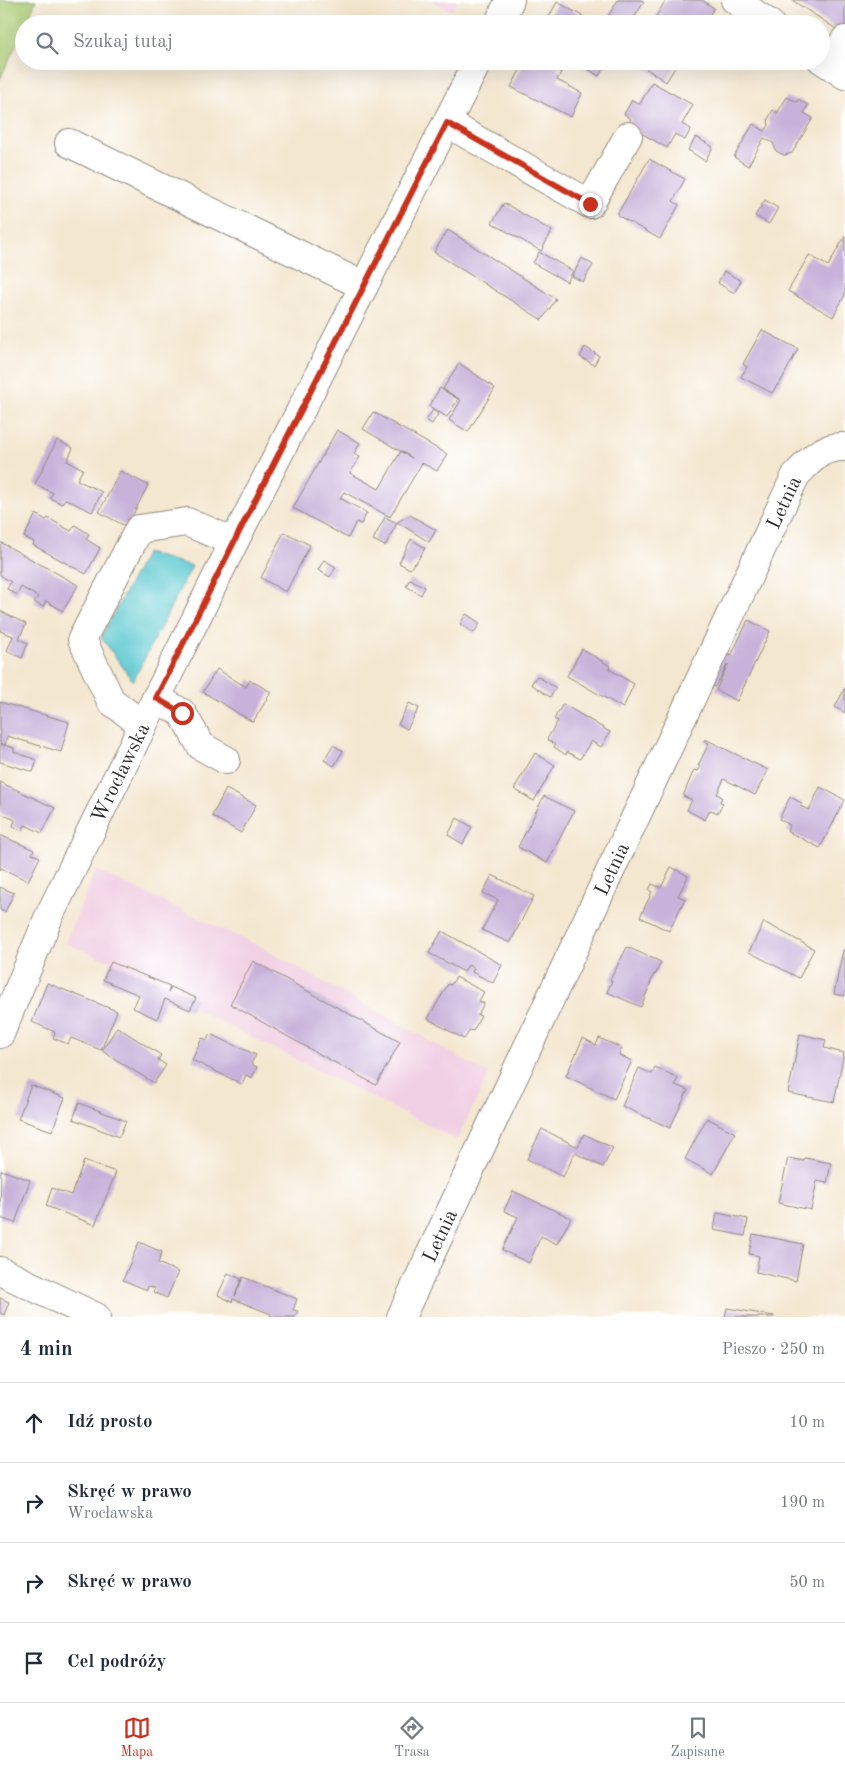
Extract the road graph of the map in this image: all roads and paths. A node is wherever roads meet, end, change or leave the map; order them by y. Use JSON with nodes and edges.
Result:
{"nodes":[{"id":1,"x":510,"y":0,"type":"edge"},
{"id":2,"x":735,"y":0,"type":"edge"},
{"id":3,"x":502,"y":15,"type":"edge"},
{"id":4,"x":757,"y":15,"type":"edge"},
{"id":5,"x":845,"y":40,"type":"edge"},
{"id":6,"x":832,"y":66,"type":"edge"},
{"id":7,"x":474,"y":70,"type":"edge"},
{"id":8,"x":447,"y":123,"type":"junction"},
{"id":9,"x":628,"y":136,"type":"dead end"},
{"id":10,"x":69,"y":143,"type":"dead end"},
{"id":11,"x":364,"y":286,"type":"junction"},
{"id":12,"x":845,"y":447,"type":"edge"},
{"id":13,"x":234,"y":542,"type":"junction"},
{"id":14,"x":156,"y":698,"type":"junction"},
{"id":15,"x":143,"y":725,"type":"junction"},
{"id":16,"x":226,"y":760,"type":"dead end"},
{"id":17,"x":0,"y":1034,"type":"edge"},
{"id":18,"x":0,"y":1270,"type":"edge"},
{"id":19,"x":96,"y":1317,"type":"edge"},
{"id":20,"x":401,"y":1317,"type":"edge"}],
"edges":[{"from":1,"to":3,"type":"street"},
{"from":2,"to":4,"type":"street"},
{"from":5,"to":6,"type":"street"},
{"from":7,"to":8,"type":"street","name":"Wrocławska"},
{"from":8,"to":9,"type":"street"},
{"from":8,"to":11,"type":"street","name":"Wrocławska"},
{"from":10,"to":11,"type":"street"},
{"from":11,"to":13,"type":"street","name":"Wrocławska"},
{"from":12,"to":20,"type":"street","name":"Letnia"},
{"from":13,"to":14,"type":"street","name":"Wrocławska"},
{"from":13,"to":15,"type":"street"},
{"from":14,"to":15,"type":"street","name":"Wrocławska"},
{"from":14,"to":16,"type":"street"},
{"from":15,"to":17,"type":"street","name":"Wrocławska"},
{"from":18,"to":19,"type":"street"}]}
